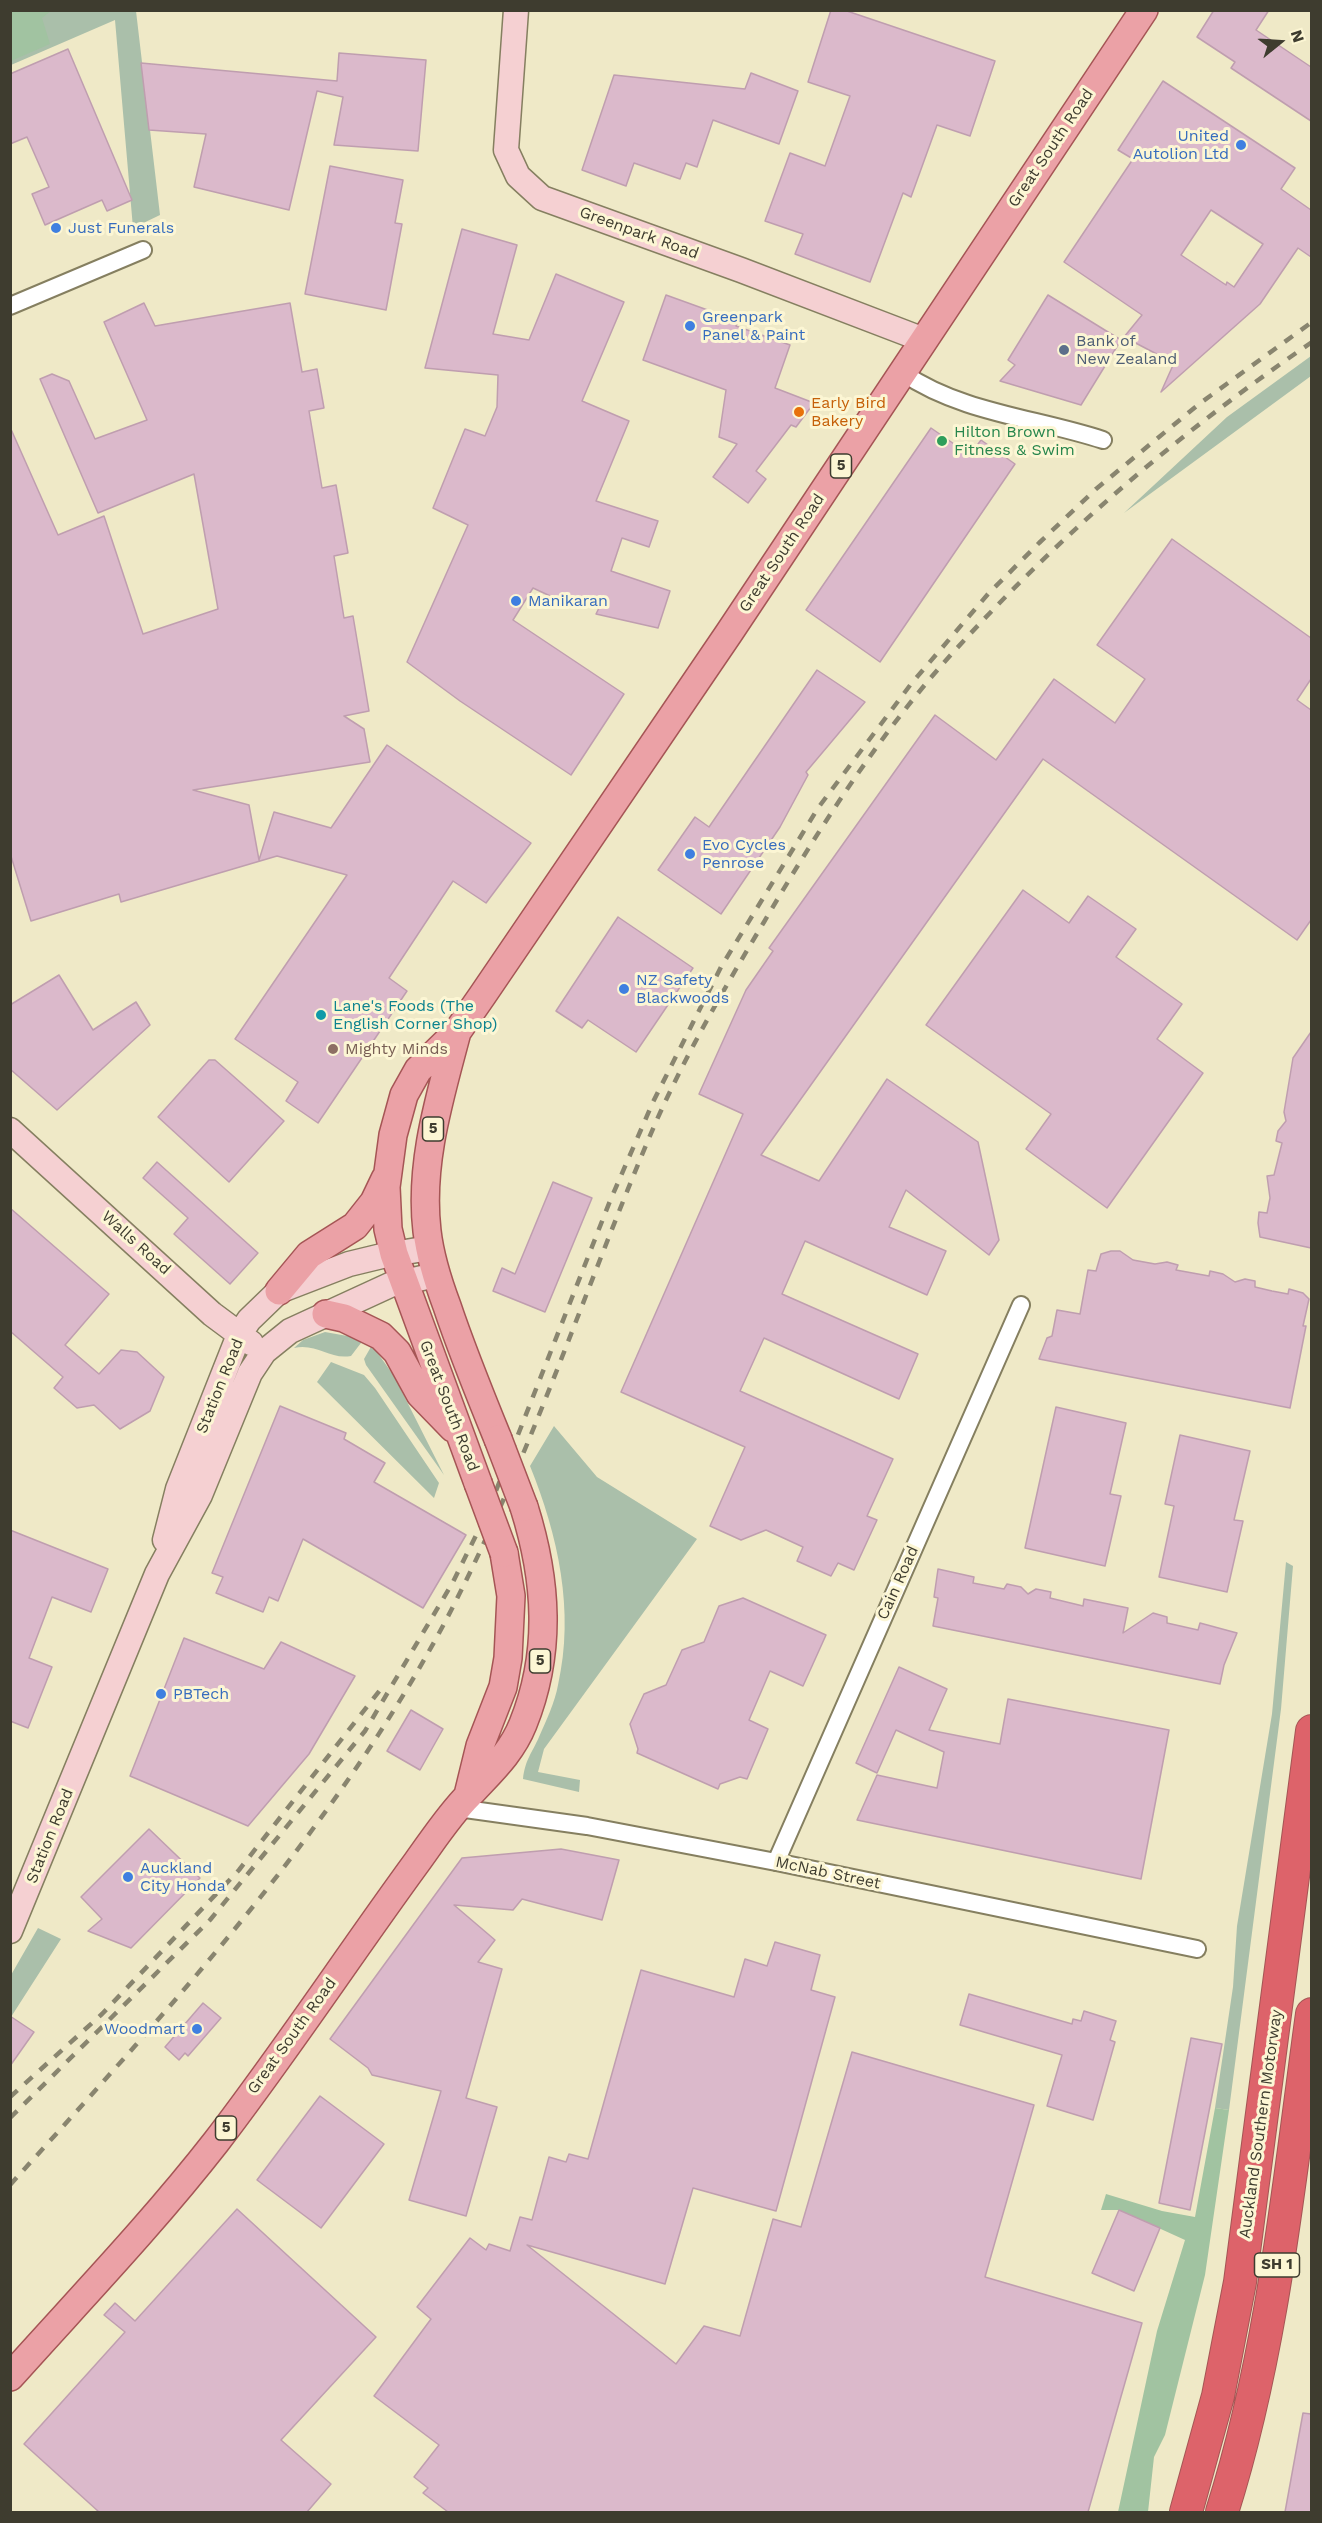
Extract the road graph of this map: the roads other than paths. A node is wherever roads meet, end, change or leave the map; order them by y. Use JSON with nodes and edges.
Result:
{"nodes":[{"id":1,"x":516,"y":10,"type":"edge"},
{"id":2,"x":1144,"y":10,"type":"edge"},
{"id":3,"x":143,"y":250,"type":"dead end"},
{"id":4,"x":10,"y":306,"type":"edge"},
{"id":5,"x":924,"y":340,"type":"junction"},
{"id":6,"x":903,"y":374,"type":"junction"},
{"id":7,"x":1103,"y":440,"type":"dead end"},
{"id":8,"x":457,"y":1032,"type":"junction"},
{"id":9,"x":10,"y":1130,"type":"edge"},
{"id":10,"x":387,"y":1176,"type":"junction"},
{"id":11,"x":429,"y":1248,"type":"junction"},
{"id":12,"x":394,"y":1254,"type":"junction"},
{"id":13,"x":436,"y":1275,"type":"junction"},
{"id":14,"x":403,"y":1281,"type":"junction"},
{"id":15,"x":279,"y":1291,"type":"junction"},
{"id":16,"x":1021,"y":1305,"type":"dead end"},
{"id":17,"x":326,"y":1314,"type":"junction"},
{"id":18,"x":239,"y":1335,"type":"junction"},
{"id":19,"x":264,"y":1352,"type":"junction"},
{"id":20,"x":460,"y":1435,"type":"junction"},
{"id":21,"x":157,"y":1574,"type":"junction"},
{"id":22,"x":1311,"y":1731,"type":"edge"},
{"id":23,"x":463,"y":1802,"type":"junction"},
{"id":24,"x":776,"y":1862,"type":"junction"},
{"id":25,"x":10,"y":1930,"type":"edge"},
{"id":26,"x":1197,"y":1949,"type":"dead end"},
{"id":27,"x":1311,"y":2014,"type":"edge"},
{"id":28,"x":10,"y":2378,"type":"edge"},
{"id":29,"x":1186,"y":2512,"type":"edge"},
{"id":30,"x":1222,"y":2512,"type":"edge"}],
"edges":[{"from":1,"to":5,"type":"main road","name":"Greenpark Road"},
{"from":2,"to":5,"type":"main road","name":"Great South Road","number":"5"},
{"from":3,"to":4,"type":"street"},
{"from":5,"to":6,"type":"main road","name":"Great South Road","number":"5"},
{"from":6,"to":7,"type":"street"},
{"from":6,"to":8,"type":"main road","name":"Great South Road","number":"5"},
{"from":8,"to":10,"type":"main road","name":"Great South Road","number":"5"},
{"from":8,"to":11,"type":"main road","name":"Great South Road","number":"5"},
{"from":9,"to":18,"type":"main road","name":"Walls Road"},
{"from":10,"to":12,"type":"main road","name":"Great South Road","number":"5"},
{"from":10,"to":15,"type":"main road"},
{"from":11,"to":12,"type":"main road","name":"Station Road"},
{"from":11,"to":13,"type":"main road","name":"Great South Road","number":"5"},
{"from":12,"to":14,"type":"main road","name":"Great South Road","number":"5"},
{"from":12,"to":15,"type":"main road","name":"Station Road"},
{"from":13,"to":14,"type":"main road","name":"Station Road"},
{"from":13,"to":23,"type":"main road","name":"Great South Road","number":"5","bridge":true},
{"from":14,"to":17,"type":"main road","name":"Station Road"},
{"from":14,"to":20,"type":"main road","name":"Great South Road","number":"5"},
{"from":15,"to":18,"type":"main road","name":"Station Road"},
{"from":16,"to":24,"type":"street","name":"Cain Road"},
{"from":17,"to":19,"type":"main road","name":"Station Road"},
{"from":17,"to":20,"type":"main road"},
{"from":18,"to":19,"type":"main road","name":"Walls Road"},
{"from":18,"to":21,"type":"main road","name":"Station Road"},
{"from":19,"to":21,"type":"main road","name":"Station Road"},
{"from":20,"to":23,"type":"main road","name":"Great South Road","number":"5","bridge":true},
{"from":21,"to":25,"type":"main road","name":"Station Road"},
{"from":22,"to":29,"type":"highway","name":"Auckland Southern Motorway","number":"SH 1"},
{"from":23,"to":24,"type":"street","name":"McNab Street"},
{"from":23,"to":28,"type":"main road","name":"Great South Road","number":"5"},
{"from":24,"to":26,"type":"street","name":"McNab Street"},
{"from":27,"to":30,"type":"highway","number":"SH 1"}]}
